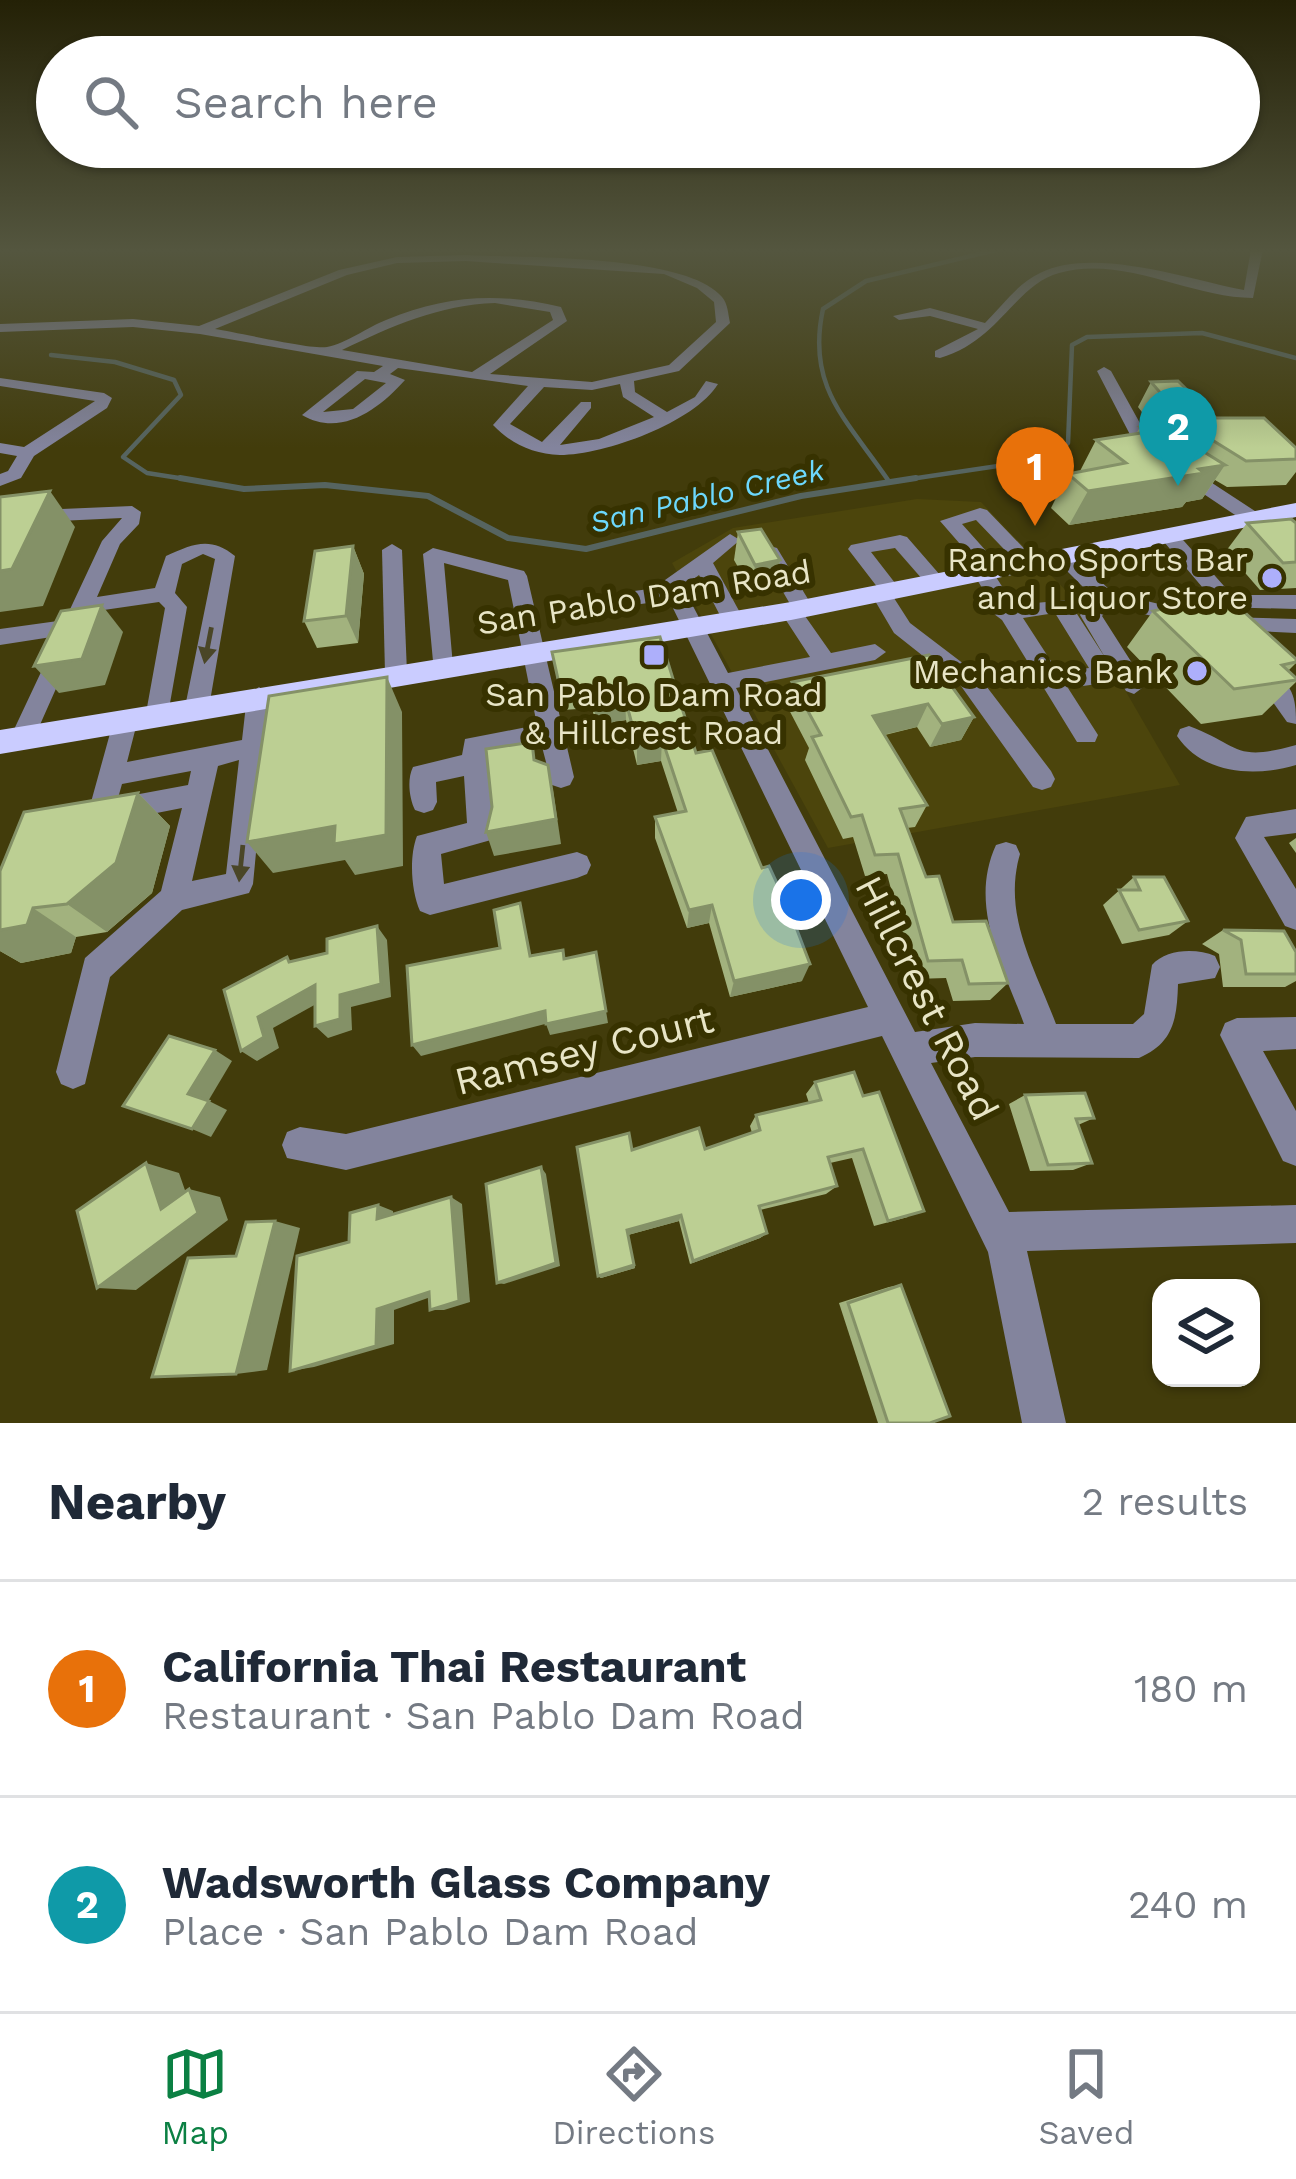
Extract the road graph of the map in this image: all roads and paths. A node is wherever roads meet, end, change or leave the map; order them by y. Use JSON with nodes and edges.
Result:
{"nodes":[{"id":1,"x":236,"y":315,"type":"edge"},
{"id":2,"x":414,"y":315,"type":"edge"},
{"id":3,"x":558,"y":315,"type":"edge"},
{"id":4,"x":723,"y":315,"type":"edge"},
{"id":5,"x":904,"y":315,"type":"edge"},
{"id":6,"x":942,"y":315,"type":"edge"},
{"id":7,"x":1001,"y":315,"type":"edge"},
{"id":8,"x":899,"y":316,"type":"dead end"},
{"id":9,"x":0,"y":328,"type":"edge"},
{"id":10,"x":988,"y":328,"type":"junction"},
{"id":11,"x":200,"y":330,"type":"junction"},
{"id":12,"x":333,"y":349,"type":"junction"},
{"id":13,"x":940,"y":354,"type":"dead end"},
{"id":14,"x":397,"y":362,"type":"junction"},
{"id":15,"x":1104,"y":371,"type":"dead end"},
{"id":16,"x":377,"y":377,"type":"junction"},
{"id":17,"x":475,"y":377,"type":"junction"},
{"id":18,"x":627,"y":381,"type":"junction"},
{"id":19,"x":0,"y":382,"type":"edge"},
{"id":20,"x":711,"y":384,"type":"dead end"},
{"id":21,"x":542,"y":385,"type":"junction"},
{"id":22,"x":586,"y":405,"type":"dead end"},
{"id":23,"x":666,"y":418,"type":"junction"},
{"id":24,"x":548,"y":445,"type":"junction"},
{"id":25,"x":0,"y":448,"type":"edge"},
{"id":26,"x":27,"y":453,"type":"junction"},
{"id":27,"x":0,"y":481,"type":"edge"},
{"id":28,"x":27,"y":497,"type":"edge"},
{"id":29,"x":1291,"y":515,"type":"edge"},
{"id":30,"x":1254,"y":519,"type":"junction"},
{"id":31,"x":1169,"y":536,"type":"junction"},
{"id":32,"x":730,"y":540,"type":"dead end"},
{"id":33,"x":392,"y":550,"type":"dead end"},
{"id":34,"x":770,"y":552,"type":"edge"},
{"id":35,"x":1064,"y":556,"type":"junction"},
{"id":36,"x":1296,"y":556,"type":"edge"},
{"id":37,"x":702,"y":562,"type":"junction"},
{"id":38,"x":1029,"y":564,"type":"junction"},
{"id":39,"x":988,"y":572,"type":"junction"},
{"id":40,"x":937,"y":583,"type":"junction"},
{"id":41,"x":675,"y":592,"type":"junction"},
{"id":42,"x":886,"y":593,"type":"junction"},
{"id":43,"x":1106,"y":598,"type":"junction"},
{"id":44,"x":170,"y":600,"type":"junction"},
{"id":45,"x":217,"y":600,"type":"junction"},
{"id":46,"x":613,"y":601,"type":"dead end"},
{"id":47,"x":1296,"y":602,"type":"edge"},
{"id":48,"x":797,"y":610,"type":"junction"},
{"id":49,"x":1005,"y":614,"type":"junction"},
{"id":50,"x":79,"y":616,"type":"junction"},
{"id":51,"x":733,"y":620,"type":"junction"},
{"id":52,"x":1208,"y":624,"type":"junction"},
{"id":53,"x":692,"y":626,"type":"junction"},
{"id":54,"x":1296,"y":626,"type":"edge"},
{"id":55,"x":0,"y":637,"type":"edge"},
{"id":56,"x":533,"y":651,"type":"junction"},
{"id":57,"x":875,"y":652,"type":"dead end"},
{"id":58,"x":825,"y":662,"type":"junction"},
{"id":59,"x":442,"y":666,"type":"junction"},
{"id":60,"x":1266,"y":672,"type":"edge"},
{"id":61,"x":396,"y":673,"type":"junction"},
{"id":62,"x":1050,"y":681,"type":"junction"},
{"id":63,"x":720,"y":683,"type":"junction"},
{"id":64,"x":1134,"y":685,"type":"dead end"},
{"id":65,"x":259,"y":695,"type":"junction"},
{"id":66,"x":197,"y":707,"type":"junction"},
{"id":67,"x":158,"y":713,"type":"junction"},
{"id":68,"x":1296,"y":715,"type":"edge"},
{"id":69,"x":126,"y":719,"type":"junction"},
{"id":70,"x":551,"y":732,"type":"junction"},
{"id":71,"x":1086,"y":735,"type":"dead end"},
{"id":72,"x":1189,"y":736,"type":"dead end"},
{"id":73,"x":11,"y":740,"type":"edge"},
{"id":74,"x":253,"y":747,"type":"junction"},
{"id":75,"x":1296,"y":755,"type":"edge"},
{"id":76,"x":207,"y":758,"type":"junction"},
{"id":77,"x":475,"y":763,"type":"junction"},
{"id":78,"x":112,"y":775,"type":"junction"},
{"id":79,"x":561,"y":777,"type":"dead end"},
{"id":80,"x":1042,"y":779,"type":"dead end"},
{"id":81,"x":196,"y":794,"type":"junction"},
{"id":82,"x":424,"y":802,"type":"dead end"},
{"id":83,"x":1296,"y":821,"type":"edge"},
{"id":84,"x":1006,"y":854,"type":"dead end"},
{"id":85,"x":577,"y":865,"type":"dead end"},
{"id":86,"x":174,"y":898,"type":"junction"},
{"id":87,"x":1296,"y":916,"type":"edge"},
{"id":88,"x":1204,"y":967,"type":"dead end"},
{"id":89,"x":888,"y":1018,"type":"junction"},
{"id":90,"x":1296,"y":1033,"type":"edge"},
{"id":91,"x":1046,"y":1042,"type":"junction"},
{"id":92,"x":905,"y":1050,"type":"junction"},
{"id":93,"x":73,"y":1072,"type":"dead end"},
{"id":94,"x":300,"y":1145,"type":"dead end"},
{"id":95,"x":1296,"y":1148,"type":"edge"},
{"id":96,"x":1296,"y":1224,"type":"edge"},
{"id":97,"x":1000,"y":1232,"type":"junction"},
{"id":98,"x":1044,"y":1423,"type":"edge"}],
"edges":[{"from":1,"to":11,"type":"street"},
{"from":2,"to":12,"type":"street"},
{"from":3,"to":17,"type":"street"},
{"from":4,"to":18,"type":"street"},
{"from":5,"to":8,"type":"street"},
{"from":6,"to":10,"type":"street"},
{"from":7,"to":10,"type":"street"},
{"from":9,"to":11,"type":"street"},
{"from":10,"to":13,"type":"street"},
{"from":11,"to":12,"type":"street"},
{"from":12,"to":14,"type":"street"},
{"from":14,"to":16,"type":"street"},
{"from":14,"to":17,"type":"street"},
{"from":15,"to":30,"type":"street"},
{"from":16,"to":16,"type":"street"},
{"from":17,"to":21,"type":"street"},
{"from":18,"to":21,"type":"street"},
{"from":18,"to":23,"type":"street"},
{"from":19,"to":26,"type":"street"},
{"from":20,"to":23,"type":"street"},
{"from":21,"to":24,"type":"street"},
{"from":22,"to":24,"type":"street"},
{"from":23,"to":24,"type":"street"},
{"from":25,"to":26,"type":"street"},
{"from":26,"to":27,"type":"street"},
{"from":28,"to":50,"type":"street"},
{"from":29,"to":30,"type":"main road","name":"San Pablo Dam Road"},
{"from":30,"to":31,"type":"main road","name":"San Pablo Dam Road"},
{"from":30,"to":36,"type":"street"},
{"from":31,"to":35,"type":"main road","name":"San Pablo Dam Road"},
{"from":31,"to":47,"type":"street"},
{"from":32,"to":37,"type":"street"},
{"from":33,"to":61,"type":"street"},
{"from":34,"to":48,"type":"street"},
{"from":35,"to":38,"type":"main road","name":"San Pablo Dam Road"},
{"from":35,"to":43,"type":"street"},
{"from":37,"to":41,"type":"street"},
{"from":37,"to":51,"type":"street"},
{"from":38,"to":39,"type":"main road","name":"San Pablo Dam Road"},
{"from":38,"to":39,"type":"street"},
{"from":39,"to":40,"type":"main road","name":"San Pablo Dam Road"},
{"from":39,"to":49,"type":"street"},
{"from":40,"to":42,"type":"main road","name":"San Pablo Dam Road"},
{"from":40,"to":42,"type":"street"},
{"from":41,"to":46,"type":"street"},
{"from":41,"to":53,"type":"street","name":"Hillcrest Road"},
{"from":42,"to":48,"type":"main road","name":"San Pablo Dam Road"},
{"from":42,"to":80,"type":"street"},
{"from":43,"to":52,"type":"street"},
{"from":43,"to":64,"type":"street"},
{"from":44,"to":45,"type":"street"},
{"from":44,"to":45,"type":"street"},
{"from":44,"to":50,"type":"street"},
{"from":44,"to":67,"type":"street"},
{"from":45,"to":66,"type":"street","one_way":true},
{"from":48,"to":51,"type":"main road","name":"San Pablo Dam Road"},
{"from":48,"to":58,"type":"street"},
{"from":49,"to":62,"type":"street"},
{"from":49,"to":62,"type":"street"},
{"from":50,"to":55,"type":"street"},
{"from":50,"to":73,"type":"street"},
{"from":51,"to":53,"type":"main road","name":"San Pablo Dam Road"},
{"from":52,"to":54,"type":"street"},
{"from":52,"to":60,"type":"street"},
{"from":53,"to":56,"type":"main road","name":"San Pablo Dam Road"},
{"from":53,"to":63,"type":"street","name":"Hillcrest Road"},
{"from":56,"to":59,"type":"main road","name":"San Pablo Dam Road"},
{"from":56,"to":59,"type":"street"},
{"from":56,"to":70,"type":"street"},
{"from":57,"to":58,"type":"street"},
{"from":58,"to":63,"type":"street"},
{"from":59,"to":61,"type":"main road","name":"San Pablo Dam Road"},
{"from":60,"to":68,"type":"street"},
{"from":61,"to":65,"type":"main road","name":"San Pablo Dam Road"},
{"from":62,"to":71,"type":"street"},
{"from":63,"to":89,"type":"street","name":"Hillcrest Road"},
{"from":65,"to":66,"type":"main road","name":"San Pablo Dam Road"},
{"from":65,"to":74,"type":"street"},
{"from":66,"to":67,"type":"main road","name":"San Pablo Dam Road"},
{"from":67,"to":69,"type":"main road","name":"San Pablo Dam Road"},
{"from":69,"to":73,"type":"main road","name":"San Pablo Dam Road"},
{"from":69,"to":78,"type":"street"},
{"from":70,"to":77,"type":"street"},
{"from":70,"to":79,"type":"street"},
{"from":72,"to":75,"type":"street"},
{"from":74,"to":76,"type":"street"},
{"from":74,"to":86,"type":"street","one_way":true},
{"from":76,"to":78,"type":"street"},
{"from":76,"to":81,"type":"street"},
{"from":77,"to":82,"type":"street"},
{"from":77,"to":85,"type":"street"},
{"from":78,"to":81,"type":"street"},
{"from":81,"to":86,"type":"street"},
{"from":83,"to":87,"type":"street"},
{"from":84,"to":91,"type":"street"},
{"from":86,"to":93,"type":"street"},
{"from":88,"to":91,"type":"street"},
{"from":89,"to":92,"type":"street","name":"Hillcrest Road"},
{"from":89,"to":94,"type":"street","name":"Ramsey Court"},
{"from":90,"to":95,"type":"street"},
{"from":91,"to":92,"type":"street"},
{"from":92,"to":97,"type":"street","name":"Hillcrest Road"},
{"from":96,"to":97,"type":"street"},
{"from":97,"to":98,"type":"street","name":"Hillcrest Road"}]}
